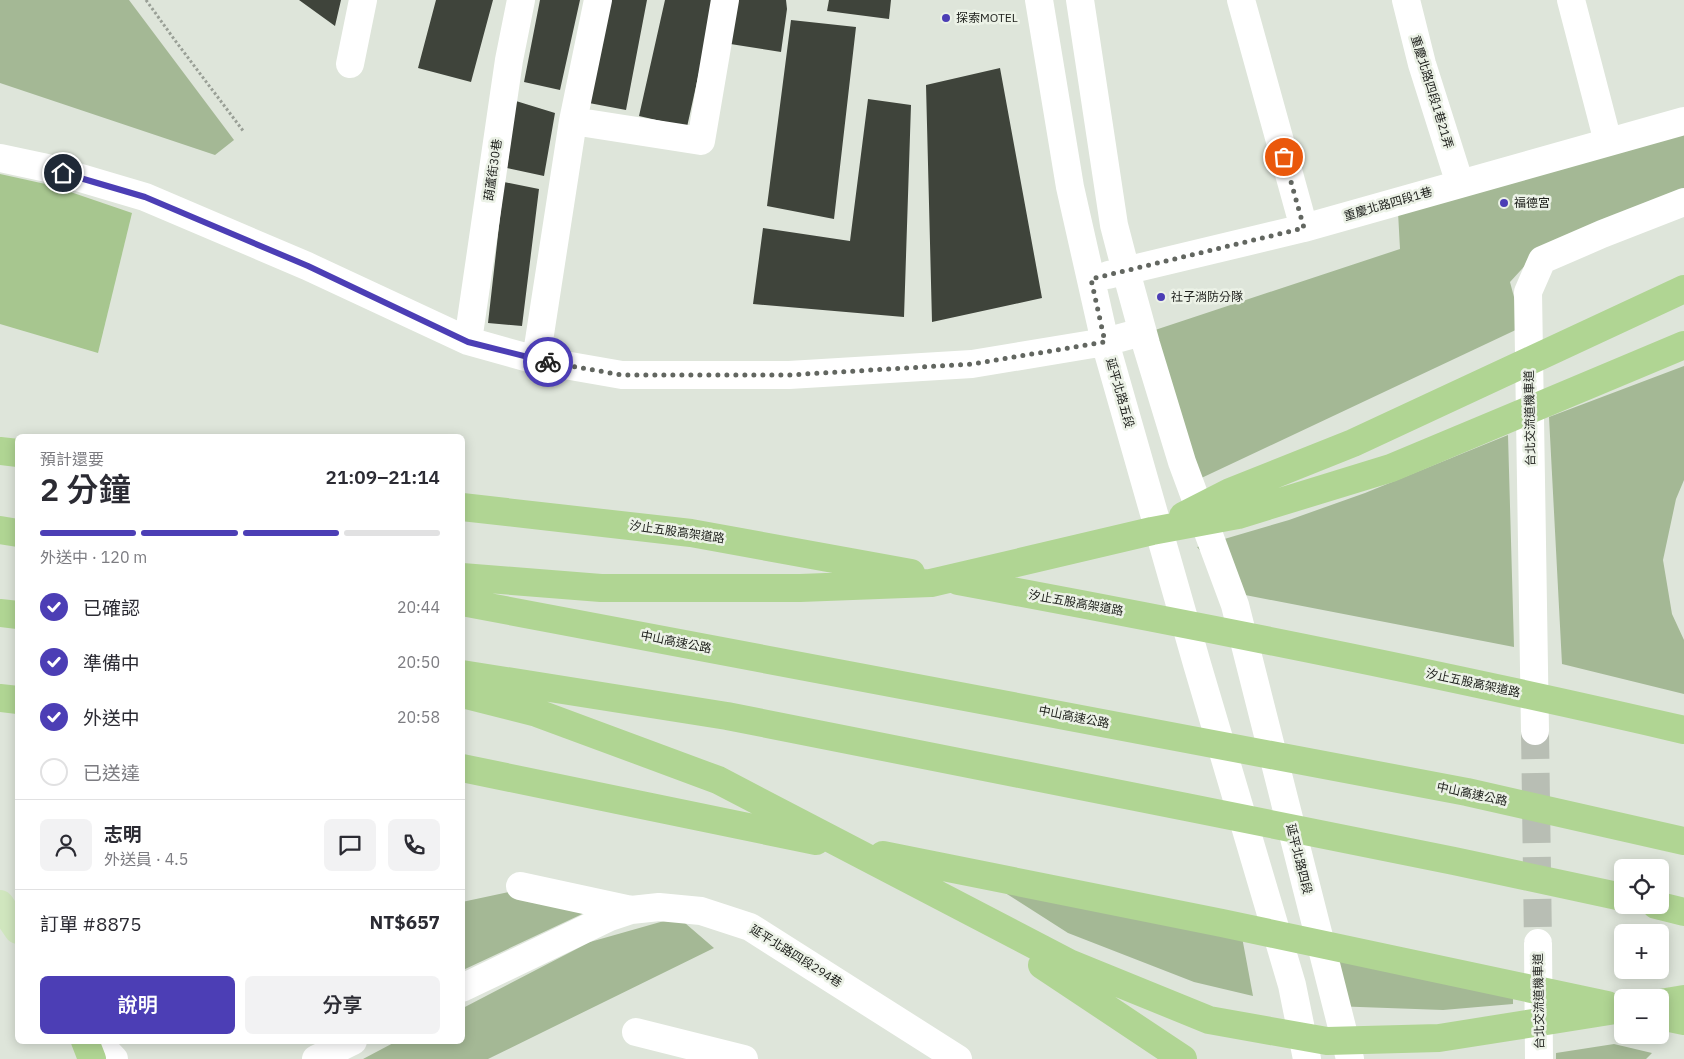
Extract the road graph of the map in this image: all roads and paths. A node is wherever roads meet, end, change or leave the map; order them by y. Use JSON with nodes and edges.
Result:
{"nodes":[{"id":1,"x":146,"y":0,"type":"edge"},
{"id":2,"x":363,"y":0,"type":"edge"},
{"id":3,"x":521,"y":0,"type":"edge"},
{"id":4,"x":598,"y":0,"type":"edge"},
{"id":5,"x":725,"y":0,"type":"edge"},
{"id":6,"x":1039,"y":0,"type":"edge"},
{"id":7,"x":1080,"y":0,"type":"edge"},
{"id":8,"x":1241,"y":0,"type":"edge"},
{"id":9,"x":1406,"y":0,"type":"edge"},
{"id":10,"x":1571,"y":0,"type":"edge"},
{"id":11,"x":350,"y":64,"type":"dead end"},
{"id":12,"x":573,"y":121,"type":"junction"},
{"id":13,"x":1684,"y":121,"type":"edge"},
{"id":14,"x":244,"y":132,"type":"dead end"},
{"id":15,"x":1608,"y":142,"type":"junction"},
{"id":16,"x":0,"y":158,"type":"edge"},
{"id":17,"x":1460,"y":184,"type":"junction"},
{"id":18,"x":1684,"y":202,"type":"edge"},
{"id":19,"x":1304,"y":228,"type":"junction"},
{"id":20,"x":1126,"y":271,"type":"junction"},
{"id":21,"x":1091,"y":279,"type":"junction"},
{"id":22,"x":1684,"y":289,"type":"edge"},
{"id":23,"x":1142,"y":332,"type":"junction"},
{"id":24,"x":468,"y":342,"type":"junction"},
{"id":25,"x":1105,"y":342,"type":"junction"},
{"id":26,"x":1684,"y":345,"type":"edge"},
{"id":27,"x":536,"y":360,"type":"junction"},
{"id":28,"x":0,"y":451,"type":"edge"},
{"id":29,"x":15,"y":454,"type":"edge"},
{"id":30,"x":465,"y":507,"type":"edge"},
{"id":31,"x":0,"y":530,"type":"edge"},
{"id":32,"x":1152,"y":531,"type":"junction"},
{"id":33,"x":15,"y":532,"type":"edge"},
{"id":34,"x":465,"y":577,"type":"edge"},
{"id":35,"x":465,"y":603,"type":"edge"},
{"id":36,"x":0,"y":613,"type":"edge"},
{"id":37,"x":15,"y":614,"type":"edge"},
{"id":38,"x":465,"y":674,"type":"edge"},
{"id":39,"x":465,"y":695,"type":"edge"},
{"id":40,"x":0,"y":698,"type":"edge"},
{"id":41,"x":15,"y":700,"type":"edge"},
{"id":42,"x":1684,"y":730,"type":"edge"},
{"id":43,"x":1535,"y":732,"type":"tunnel mouth"},
{"id":44,"x":465,"y":769,"type":"edge"},
{"id":45,"x":1684,"y":841,"type":"edge"},
{"id":46,"x":520,"y":886,"type":"dead end"},
{"id":47,"x":926,"y":888,"type":"junction"},
{"id":48,"x":1614,"y":896,"type":"edge"},
{"id":49,"x":0,"y":904,"type":"edge"},
{"id":50,"x":1669,"y":908,"type":"edge"},
{"id":51,"x":631,"y":910,"type":"junction"},
{"id":52,"x":1684,"y":912,"type":"edge"},
{"id":53,"x":15,"y":926,"type":"edge"},
{"id":54,"x":1538,"y":943,"type":"tunnel mouth"},
{"id":55,"x":465,"y":987,"type":"edge"},
{"id":56,"x":1684,"y":999,"type":"edge"},
{"id":57,"x":1669,"y":1002,"type":"edge"},
{"id":58,"x":1614,"y":1006,"type":"edge"},
{"id":59,"x":1614,"y":1009,"type":"edge"},
{"id":60,"x":1669,"y":1018,"type":"edge"},
{"id":61,"x":1684,"y":1021,"type":"edge"},
{"id":62,"x":636,"y":1032,"type":"dead end"},
{"id":63,"x":86,"y":1044,"type":"edge"},
{"id":64,"x":93,"y":1044,"type":"edge"},
{"id":65,"x":100,"y":1044,"type":"edge"},
{"id":66,"x":347,"y":1044,"type":"edge"},
{"id":67,"x":950,"y":1057,"type":"edge"},
{"id":68,"x":92,"y":1059,"type":"edge"},
{"id":69,"x":102,"y":1059,"type":"edge"},
{"id":70,"x":114,"y":1059,"type":"edge"},
{"id":71,"x":316,"y":1059,"type":"edge"},
{"id":72,"x":744,"y":1059,"type":"edge"},
{"id":73,"x":1183,"y":1059,"type":"edge"},
{"id":74,"x":1307,"y":1059,"type":"edge"},
{"id":75,"x":1350,"y":1059,"type":"edge"},
{"id":76,"x":1539,"y":1059,"type":"edge"}],
"edges":[{"from":1,"to":14,"type":"path"},
{"from":2,"to":11,"type":"street"},
{"from":3,"to":24,"type":"street","name":"葫蘆街30巷"},
{"from":4,"to":12,"type":"street"},
{"from":5,"to":12,"type":"street"},
{"from":6,"to":21,"type":"street","name":"延平北路五段"},
{"from":7,"to":20,"type":"street","name":"延平北路四段"},
{"from":8,"to":19,"type":"street"},
{"from":9,"to":17,"type":"street","name":"重慶北路四段1巷21弄"},
{"from":10,"to":15,"type":"street"},
{"from":12,"to":27,"type":"street"},
{"from":13,"to":15,"type":"street","name":"重慶北路四段1巷"},
{"from":15,"to":17,"type":"street","name":"重慶北路四段1巷"},
{"from":16,"to":24,"type":"street"},
{"from":17,"to":19,"type":"street","name":"重慶北路四段1巷"},
{"from":18,"to":43,"type":"street","name":"台北交流道機車道"},
{"from":19,"to":20,"type":"street","name":"重慶北路四段1巷"},
{"from":20,"to":21,"type":"street","name":"重慶北路四段1巷"},
{"from":20,"to":23,"type":"street","name":"延平北路四段"},
{"from":21,"to":25,"type":"street","name":"延平北路五段"},
{"from":22,"to":32,"type":"highway"},
{"from":23,"to":25,"type":"street"},
{"from":23,"to":75,"type":"street","name":"延平北路四段"},
{"from":24,"to":27,"type":"street"},
{"from":25,"to":27,"type":"street"},
{"from":25,"to":74,"type":"street","name":"延平北路五段"},
{"from":26,"to":32,"type":"highway"},
{"from":28,"to":29,"type":"highway"},
{"from":30,"to":42,"type":"highway","name":"汐止五股高架道路"},
{"from":31,"to":33,"type":"highway"},
{"from":32,"to":34,"type":"highway"},
{"from":35,"to":45,"type":"highway","name":"中山高速公路"},
{"from":36,"to":37,"type":"highway"},
{"from":38,"to":48,"type":"highway"},
{"from":39,"to":47,"type":"highway"},
{"from":40,"to":41,"type":"highway"},
{"from":44,"to":58,"type":"highway"},
{"from":46,"to":51,"type":"street"},
{"from":47,"to":59,"type":"highway"},
{"from":47,"to":73,"type":"highway"},
{"from":49,"to":53,"type":"main road"},
{"from":50,"to":52,"type":"highway"},
{"from":51,"to":55,"type":"street","name":"延平北路四段294巷"},
{"from":51,"to":67,"type":"street","name":"延平北路四段294巷"},
{"from":54,"to":76,"type":"street","name":"台北交流道機車道"},
{"from":56,"to":57,"type":"highway"},
{"from":60,"to":61,"type":"highway"},
{"from":62,"to":72,"type":"street"},
{"from":63,"to":68,"type":"highway"},
{"from":64,"to":69,"type":"main road"},
{"from":65,"to":70,"type":"street"},
{"from":66,"to":71,"type":"street"}]}
